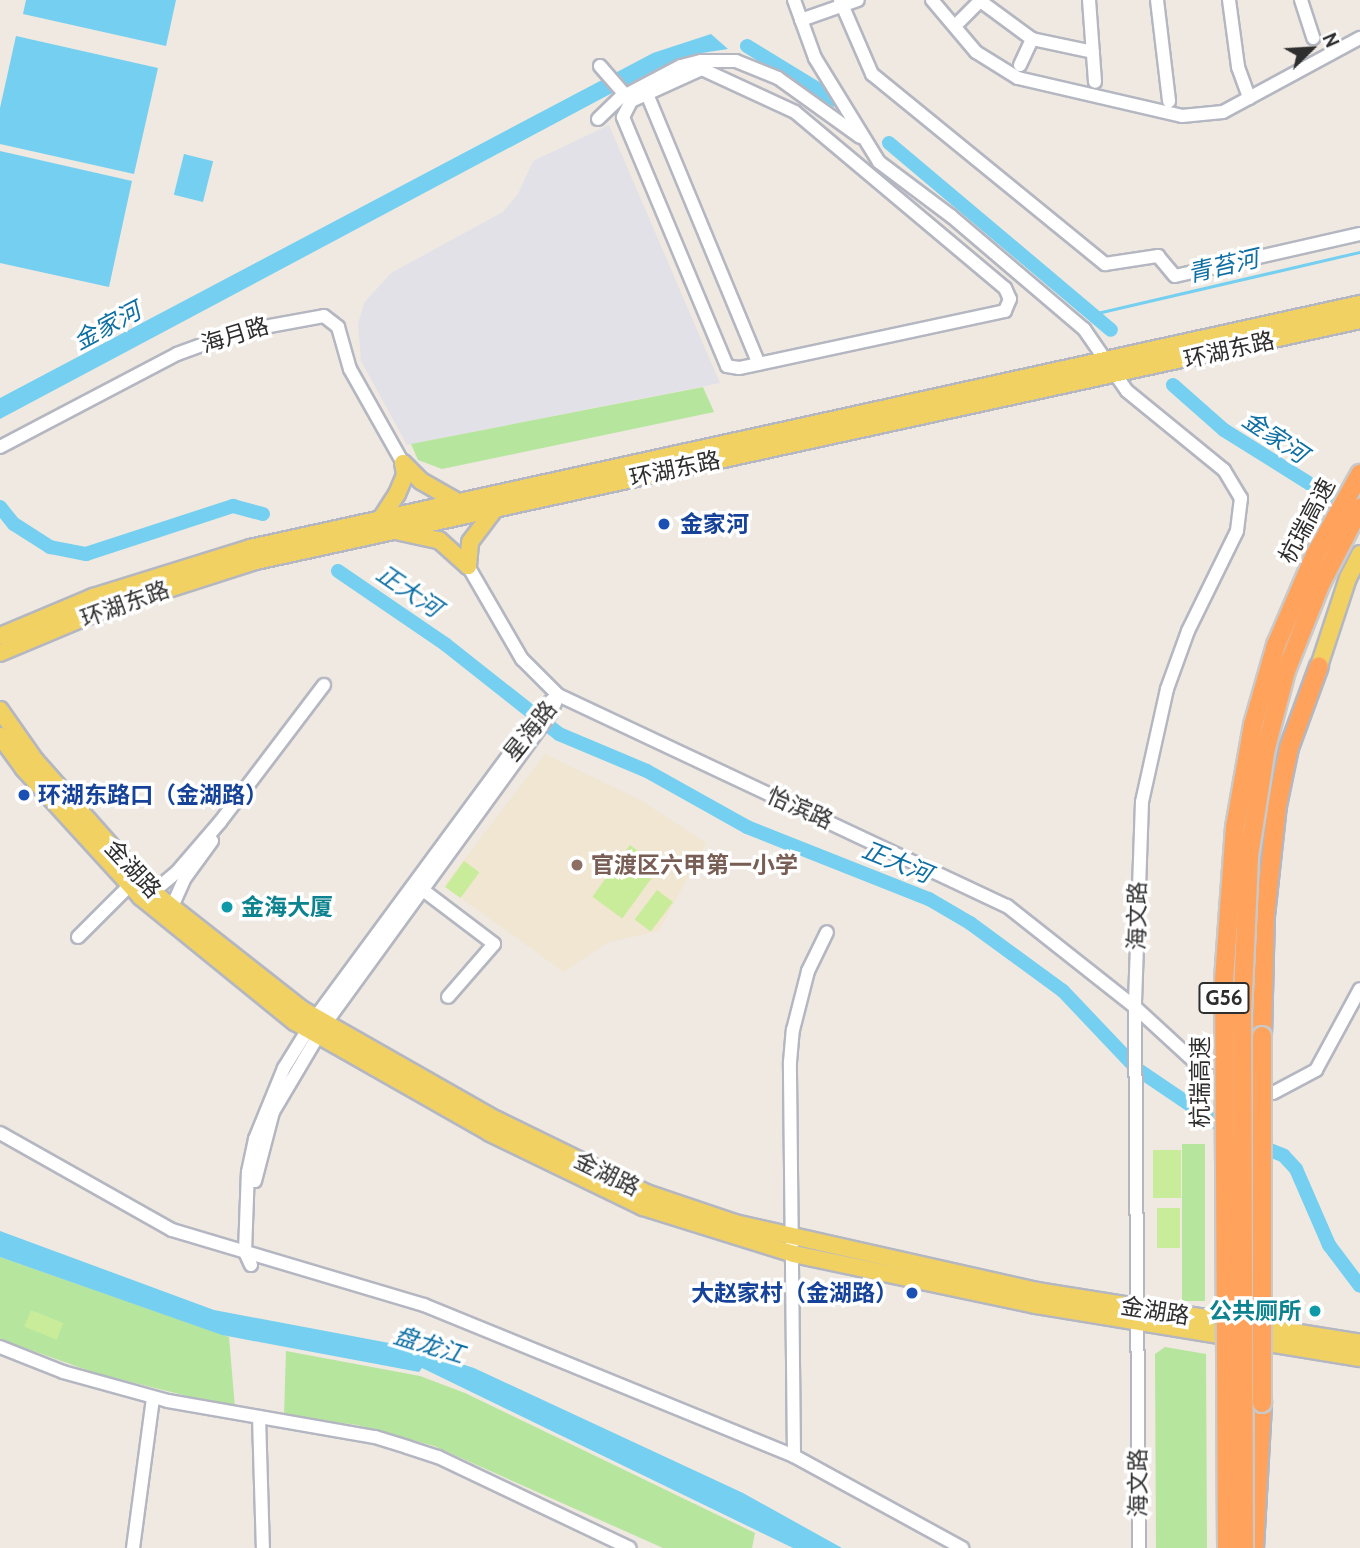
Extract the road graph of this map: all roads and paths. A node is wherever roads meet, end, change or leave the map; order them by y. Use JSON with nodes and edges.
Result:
{"nodes":[{"id":1,"x":794,"y":0,"type":"edge"},
{"id":2,"x":858,"y":0,"type":"edge"},
{"id":3,"x":932,"y":0,"type":"edge"},
{"id":4,"x":1089,"y":0,"type":"edge"},
{"id":5,"x":1157,"y":0,"type":"edge"},
{"id":6,"x":1229,"y":0,"type":"edge"},
{"id":7,"x":1301,"y":0,"type":"edge"},
{"id":8,"x":979,"y":1,"type":"edge"},
{"id":9,"x":840,"y":3,"type":"edge"},
{"id":10,"x":801,"y":20,"type":"junction"},
{"id":11,"x":959,"y":22,"type":"dead end"},
{"id":12,"x":1313,"y":38,"type":"dead end"},
{"id":13,"x":1360,"y":38,"type":"edge"},
{"id":14,"x":1032,"y":39,"type":"junction"},
{"id":15,"x":1093,"y":52,"type":"junction"},
{"id":16,"x":1020,"y":65,"type":"dead end"},
{"id":17,"x":603,"y":70,"type":"dead end"},
{"id":18,"x":1095,"y":82,"type":"dead end"},
{"id":19,"x":623,"y":92,"type":"junction"},
{"id":20,"x":647,"y":94,"type":"junction"},
{"id":21,"x":1249,"y":98,"type":"junction"},
{"id":22,"x":1169,"y":101,"type":"dead end"},
{"id":23,"x":598,"y":119,"type":"dead end"},
{"id":24,"x":865,"y":141,"type":"junction"},
{"id":25,"x":879,"y":162,"type":"junction"},
{"id":26,"x":869,"y":174,"type":"junction"},
{"id":27,"x":951,"y":216,"type":"junction"},
{"id":28,"x":937,"y":231,"type":"junction"},
{"id":29,"x":1360,"y":234,"type":"edge"},
{"id":30,"x":1360,"y":304,"type":"edge"},
{"id":31,"x":1360,"y":320,"type":"edge"},
{"id":32,"x":1108,"y":359,"type":"junction"},
{"id":33,"x":759,"y":364,"type":"junction"},
{"id":34,"x":1117,"y":375,"type":"junction"},
{"id":35,"x":0,"y":447,"type":"edge"},
{"id":36,"x":403,"y":463,"type":"junction"},
{"id":37,"x":1360,"y":474,"type":"edge"},
{"id":38,"x":456,"y":501,"type":"junction"},
{"id":39,"x":497,"y":508,"type":"junction"},
{"id":40,"x":1360,"y":509,"type":"edge"},
{"id":41,"x":384,"y":524,"type":"junction"},
{"id":42,"x":1360,"y":554,"type":"edge"},
{"id":43,"x":468,"y":566,"type":"junction"},
{"id":44,"x":0,"y":636,"type":"edge"},
{"id":45,"x":0,"y":653,"type":"edge"},
{"id":46,"x":1320,"y":666,"type":"joint"},
{"id":47,"x":324,"y":685,"type":"dead end"},
{"id":48,"x":558,"y":695,"type":"junction"},
{"id":49,"x":0,"y":710,"type":"edge"},
{"id":50,"x":0,"y":736,"type":"edge"},
{"id":51,"x":220,"y":822,"type":"junction"},
{"id":52,"x":130,"y":885,"type":"junction"},
{"id":53,"x":420,"y":888,"type":"junction"},
{"id":54,"x":153,"y":892,"type":"junction"},
{"id":55,"x":171,"y":909,"type":"junction"},
{"id":56,"x":827,"y":932,"type":"dead end"},
{"id":57,"x":78,"y":937,"type":"dead end"},
{"id":58,"x":1360,"y":989,"type":"edge"},
{"id":59,"x":448,"y":997,"type":"dead end"},
{"id":60,"x":1135,"y":1007,"type":"junction"},
{"id":61,"x":316,"y":1027,"type":"junction"},
{"id":62,"x":1221,"y":1086,"type":"dead end"},
{"id":63,"x":1273,"y":1093,"type":"dead end"},
{"id":64,"x":0,"y":1133,"type":"edge"},
{"id":65,"x":793,"y":1237,"type":"junction"},
{"id":66,"x":249,"y":1253,"type":"junction"},
{"id":67,"x":794,"y":1254,"type":"junction"},
{"id":68,"x":1138,"y":1316,"type":"junction"},
{"id":69,"x":1360,"y":1343,"type":"edge"},
{"id":70,"x":0,"y":1347,"type":"edge"},
{"id":71,"x":1360,"y":1358,"type":"edge"},
{"id":72,"x":153,"y":1398,"type":"junction"},
{"id":73,"x":259,"y":1417,"type":"junction"},
{"id":74,"x":794,"y":1456,"type":"junction"},
{"id":75,"x":133,"y":1548,"type":"edge"},
{"id":76,"x":263,"y":1548,"type":"edge"},
{"id":77,"x":630,"y":1548,"type":"edge"},
{"id":78,"x":962,"y":1548,"type":"edge"},
{"id":79,"x":1139,"y":1548,"type":"edge"},
{"id":80,"x":1227,"y":1548,"type":"edge"},
{"id":81,"x":1244,"y":1548,"type":"edge"},
{"id":82,"x":1254,"y":1548,"type":"edge"}],
"edges":[{"from":1,"to":10,"type":"street","name":"海文路"},
{"from":2,"to":9,"type":"street"},
{"from":3,"to":21,"type":"street"},
{"from":4,"to":15,"type":"street"},
{"from":5,"to":22,"type":"street"},
{"from":6,"to":21,"type":"street"},
{"from":7,"to":12,"type":"street"},
{"from":8,"to":11,"type":"street"},
{"from":8,"to":14,"type":"street"},
{"from":9,"to":10,"type":"street"},
{"from":9,"to":29,"type":"street"},
{"from":10,"to":24,"type":"street","name":"海文路"},
{"from":13,"to":21,"type":"street"},
{"from":14,"to":15,"type":"street"},
{"from":14,"to":16,"type":"street"},
{"from":15,"to":18,"type":"street"},
{"from":17,"to":19,"type":"street"},
{"from":19,"to":23,"type":"street"},
{"from":19,"to":24,"type":"street"},
{"from":20,"to":26,"type":"street"},
{"from":20,"to":33,"type":"street"},
{"from":20,"to":33,"type":"street"},
{"from":24,"to":25,"type":"street","name":"海文路"},
{"from":25,"to":26,"type":"street"},
{"from":25,"to":27,"type":"street","name":"海文路"},
{"from":26,"to":28,"type":"street"},
{"from":27,"to":28,"type":"street"},
{"from":27,"to":32,"type":"street","name":"海文路"},
{"from":28,"to":33,"type":"street"},
{"from":30,"to":32,"type":"main road","name":"环湖东路"},
{"from":31,"to":34,"type":"main road","name":"环湖东路"},
{"from":32,"to":34,"type":"street","name":"海文路"},
{"from":32,"to":38,"type":"main road","name":"环湖东路"},
{"from":34,"to":39,"type":"main road","name":"环湖东路"},
{"from":34,"to":60,"type":"street","name":"海文路"},
{"from":35,"to":36,"type":"street","name":"海月路"},
{"from":36,"to":38,"type":"main road"},
{"from":36,"to":41,"type":"main road"},
{"from":37,"to":80,"type":"highway","name":"杭瑞高速","number":"G56","bridge":true},
{"from":38,"to":41,"type":"main road","name":"环湖东路"},
{"from":39,"to":41,"type":"main road","name":"环湖东路"},
{"from":39,"to":43,"type":"main road"},
{"from":40,"to":81,"type":"highway","name":"杭瑞高速","number":"G56","bridge":true},
{"from":41,"to":43,"type":"main road"},
{"from":41,"to":44,"type":"main road","name":"环湖东路"},
{"from":41,"to":45,"type":"main road","name":"环湖东路"},
{"from":42,"to":46,"type":"main road"},
{"from":43,"to":48,"type":"street","name":"怡滨路"},
{"from":46,"to":82,"type":"highway","bridge":true},
{"from":47,"to":51,"type":"street"},
{"from":48,"to":53,"type":"street","name":"星海路"},
{"from":48,"to":60,"type":"street","name":"怡滨路"},
{"from":49,"to":54,"type":"main road","name":"金湖路"},
{"from":50,"to":52,"type":"main road","name":"金湖路"},
{"from":51,"to":54,"type":"street"},
{"from":51,"to":55,"type":"street"},
{"from":52,"to":57,"type":"street"},
{"from":52,"to":61,"type":"main road","name":"金湖路"},
{"from":53,"to":59,"type":"street"},
{"from":53,"to":61,"type":"street","name":"星海路"},
{"from":54,"to":55,"type":"main road","name":"金湖路"},
{"from":55,"to":61,"type":"main road","name":"金湖路"},
{"from":56,"to":65,"type":"street"},
{"from":58,"to":63,"type":"street"},
{"from":60,"to":62,"type":"street","name":"怡滨路"},
{"from":60,"to":68,"type":"street","name":"海文路"},
{"from":61,"to":65,"type":"main road","name":"金湖路"},
{"from":61,"to":66,"type":"street","name":"星海路"},
{"from":61,"to":67,"type":"main road","name":"金湖路"},
{"from":64,"to":66,"type":"street"},
{"from":65,"to":67,"type":"street"},
{"from":65,"to":68,"type":"main road","name":"金湖路"},
{"from":66,"to":74,"type":"street"},
{"from":67,"to":68,"type":"main road","name":"金湖路"},
{"from":67,"to":74,"type":"street"},
{"from":68,"to":69,"type":"main road","name":"金湖路"},
{"from":68,"to":71,"type":"main road","name":"金湖路"},
{"from":68,"to":79,"type":"street","name":"海文路"},
{"from":70,"to":72,"type":"street"},
{"from":72,"to":73,"type":"street"},
{"from":72,"to":75,"type":"street"},
{"from":73,"to":76,"type":"street"},
{"from":73,"to":77,"type":"street"},
{"from":74,"to":78,"type":"street"}]}
